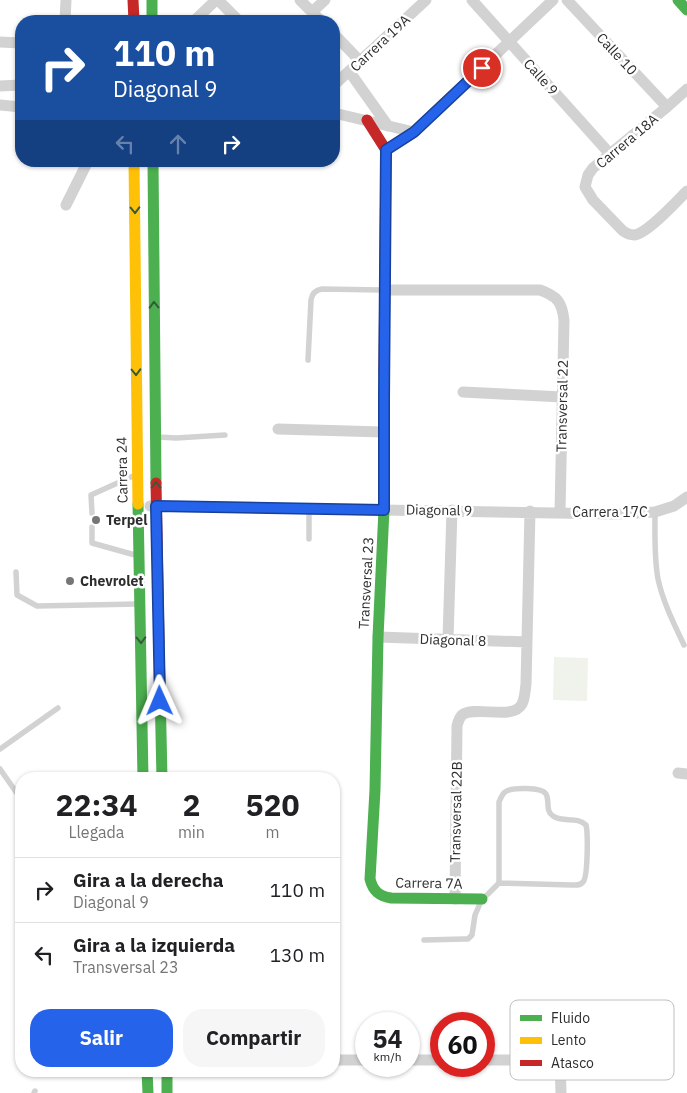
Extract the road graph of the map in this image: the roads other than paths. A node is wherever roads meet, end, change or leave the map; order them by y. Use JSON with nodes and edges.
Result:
{"nodes":[{"id":1,"x":66,"y":0,"type":"edge"},
{"id":2,"x":133,"y":0,"type":"edge"},
{"id":3,"x":152,"y":0,"type":"edge"},
{"id":4,"x":217,"y":0,"type":"edge"},
{"id":5,"x":300,"y":0,"type":"edge"},
{"id":6,"x":325,"y":0,"type":"edge"},
{"id":7,"x":426,"y":0,"type":"edge"},
{"id":8,"x":472,"y":0,"type":"edge"},
{"id":9,"x":553,"y":0,"type":"edge"},
{"id":10,"x":566,"y":0,"type":"edge"},
{"id":11,"x":678,"y":0,"type":"edge"},
{"id":12,"x":687,"y":10,"type":"edge"},
{"id":13,"x":312,"y":12,"type":"junction"},
{"id":14,"x":65,"y":15,"type":"edge"},
{"id":15,"x":134,"y":15,"type":"edge"},
{"id":16,"x":152,"y":15,"type":"edge"},
{"id":17,"x":201,"y":15,"type":"edge"},
{"id":18,"x":233,"y":15,"type":"edge"},
{"id":19,"x":315,"y":15,"type":"edge"},
{"id":20,"x":340,"y":40,"type":"edge"},
{"id":21,"x":0,"y":42,"type":"edge"},
{"id":22,"x":510,"y":42,"type":"junction"},
{"id":23,"x":15,"y":43,"type":"edge"},
{"id":24,"x":360,"y":61,"type":"junction"},
{"id":25,"x":349,"y":71,"type":"junction"},
{"id":26,"x":340,"y":79,"type":"edge"},
{"id":27,"x":15,"y":85,"type":"edge"},
{"id":28,"x":0,"y":86,"type":"edge"},
{"id":29,"x":687,"y":89,"type":"edge"},
{"id":30,"x":0,"y":105,"type":"edge"},
{"id":31,"x":15,"y":106,"type":"edge"},
{"id":32,"x":667,"y":107,"type":"junction"},
{"id":33,"x":340,"y":114,"type":"edge"},
{"id":34,"x":367,"y":120,"type":"junction"},
{"id":35,"x":388,"y":126,"type":"junction"},
{"id":36,"x":414,"y":132,"type":"junction"},
{"id":37,"x":386,"y":150,"type":"junction"},
{"id":38,"x":610,"y":154,"type":"junction"},
{"id":39,"x":85,"y":167,"type":"edge"},
{"id":40,"x":134,"y":167,"type":"edge"},
{"id":41,"x":153,"y":167,"type":"edge"},
{"id":42,"x":687,"y":191,"type":"edge"},
{"id":43,"x":66,"y":205,"type":"dead end"},
{"id":44,"x":384,"y":290,"type":"junction"},
{"id":45,"x":308,"y":360,"type":"dead end"},
{"id":46,"x":463,"y":392,"type":"dead end"},
{"id":47,"x":562,"y":397,"type":"junction"},
{"id":48,"x":278,"y":429,"type":"dead end"},
{"id":49,"x":383,"y":432,"type":"junction"},
{"id":50,"x":224,"y":435,"type":"dead end"},
{"id":51,"x":156,"y":437,"type":"junction"},
{"id":52,"x":138,"y":474,"type":"junction"},
{"id":53,"x":687,"y":497,"type":"edge"},
{"id":54,"x":138,"y":505,"type":"junction"},
{"id":55,"x":156,"y":506,"type":"junction"},
{"id":56,"x":309,"y":509,"type":"junction"},
{"id":57,"x":384,"y":510,"type":"junction"},
{"id":58,"x":452,"y":510,"type":"junction"},
{"id":59,"x":530,"y":512,"type":"junction"},
{"id":60,"x":560,"y":512,"type":"junction"},
{"id":61,"x":655,"y":512,"type":"junction"},
{"id":62,"x":92,"y":513,"type":"dead end"},
{"id":63,"x":92,"y":527,"type":"dead end"},
{"id":64,"x":309,"y":539,"type":"dead end"},
{"id":65,"x":139,"y":556,"type":"junction"},
{"id":66,"x":16,"y":572,"type":"dead end"},
{"id":67,"x":140,"y":604,"type":"junction"},
{"id":68,"x":378,"y":637,"type":"junction"},
{"id":69,"x":448,"y":640,"type":"junction"},
{"id":70,"x":527,"y":642,"type":"junction"},
{"id":71,"x":684,"y":645,"type":"dead end"},
{"id":72,"x":58,"y":708,"type":"dead end"},
{"id":73,"x":0,"y":749,"type":"edge"},
{"id":74,"x":0,"y":770,"type":"edge"},
{"id":75,"x":143,"y":772,"type":"edge"},
{"id":76,"x":162,"y":772,"type":"edge"},
{"id":77,"x":15,"y":791,"type":"edge"},
{"id":78,"x":499,"y":883,"type":"junction"},
{"id":79,"x":377,"y":894,"type":"joint"},
{"id":80,"x":455,"y":899,"type":"junction"},
{"id":81,"x":482,"y":899,"type":"junction"},
{"id":82,"x":424,"y":940,"type":"dead end"},
{"id":83,"x":340,"y":1060,"type":"edge"},
{"id":84,"x":355,"y":1060,"type":"edge"},
{"id":85,"x":495,"y":1060,"type":"edge"},
{"id":86,"x":510,"y":1060,"type":"edge"},
{"id":87,"x":147,"y":1077,"type":"edge"},
{"id":88,"x":167,"y":1077,"type":"edge"},
{"id":89,"x":561,"y":1080,"type":"edge"},
{"id":90,"x":148,"y":1093,"type":"edge"},
{"id":91,"x":167,"y":1093,"type":"edge"},
{"id":92,"x":561,"y":1093,"type":"edge"}],
"edges":[{"from":1,"to":14,"type":"street"},
{"from":2,"to":15,"type":"main road"},
{"from":3,"to":16,"type":"main road"},
{"from":4,"to":17,"type":"street"},
{"from":4,"to":18,"type":"street"},
{"from":5,"to":13,"type":"street"},
{"from":6,"to":13,"type":"street"},
{"from":7,"to":24,"type":"street","name":"Carrera 19A"},
{"from":8,"to":22,"type":"street","name":"Calle 9"},
{"from":9,"to":22,"type":"street"},
{"from":10,"to":32,"type":"street","name":"Calle 10"},
{"from":11,"to":12,"type":"main road"},
{"from":13,"to":19,"type":"street"},
{"from":20,"to":24,"type":"street"},
{"from":21,"to":23,"type":"street"},
{"from":22,"to":36,"type":"street"},
{"from":22,"to":38,"type":"street","name":"Calle 9"},
{"from":24,"to":25,"type":"street","name":"Carrera 19A"},
{"from":25,"to":26,"type":"street","name":"Carrera 19A"},
{"from":25,"to":35,"type":"street"},
{"from":27,"to":28,"type":"street"},
{"from":29,"to":32,"type":"street","name":"Carrera 18A"},
{"from":30,"to":31,"type":"street"},
{"from":32,"to":38,"type":"street","name":"Carrera 18A"},
{"from":33,"to":34,"type":"street"},
{"from":34,"to":35,"type":"street"},
{"from":34,"to":37,"type":"main road"},
{"from":35,"to":36,"type":"street"},
{"from":36,"to":37,"type":"street"},
{"from":37,"to":44,"type":"main road","name":"Transversal 23"},
{"from":38,"to":42,"type":"street","name":"Carrera 18A"},
{"from":39,"to":43,"type":"street"},
{"from":40,"to":52,"type":"main road","name":"Carrera 24","one_way":true},
{"from":51,"to":41,"type":"main road","one_way":true},
{"from":44,"to":45,"type":"lane"},
{"from":44,"to":47,"type":"street","name":"Transversal 22"},
{"from":44,"to":49,"type":"main road","name":"Transversal 23"},
{"from":46,"to":47,"type":"street"},
{"from":47,"to":60,"type":"street","name":"Transversal 22"},
{"from":48,"to":49,"type":"street"},
{"from":49,"to":57,"type":"main road","name":"Transversal 23"},
{"from":50,"to":51,"type":"lane"},
{"from":55,"to":51,"type":"main road","one_way":true},
{"from":52,"to":54,"type":"main road","name":"Carrera 24"},
{"from":52,"to":62,"type":"lane"},
{"from":53,"to":61,"type":"street","name":"Carrera 17C"},
{"from":54,"to":55,"type":"street","name":"Diagonal 9"},
{"from":54,"to":65,"type":"main road","name":"Carrera 24"},
{"from":55,"to":56,"type":"street","name":"Diagonal 9"},
{"from":55,"to":76,"type":"main road"},
{"from":56,"to":57,"type":"street","name":"Diagonal 9"},
{"from":56,"to":64,"type":"lane"},
{"from":57,"to":58,"type":"street","name":"Diagonal 9"},
{"from":57,"to":68,"type":"main road","name":"Transversal 23"},
{"from":58,"to":59,"type":"street","name":"Diagonal 9"},
{"from":58,"to":69,"type":"street"},
{"from":59,"to":60,"type":"street","name":"Diagonal 9"},
{"from":59,"to":70,"type":"street"},
{"from":60,"to":61,"type":"street","name":"Carrera 17C"},
{"from":61,"to":71,"type":"lane"},
{"from":63,"to":65,"type":"lane"},
{"from":65,"to":67,"type":"main road","name":"Carrera 24"},
{"from":66,"to":67,"type":"lane"},
{"from":67,"to":75,"type":"main road","name":"Carrera 24","one_way":true},
{"from":68,"to":69,"type":"street","name":"Diagonal 8"},
{"from":68,"to":79,"type":"main road","name":"Transversal 23"},
{"from":69,"to":70,"type":"street","name":"Diagonal 8"},
{"from":70,"to":80,"type":"street","name":"Transversal 22B"},
{"from":72,"to":73,"type":"lane"},
{"from":74,"to":77,"type":"lane"},
{"from":78,"to":78,"type":"lane"},
{"from":78,"to":81,"type":"lane"},
{"from":79,"to":80,"type":"main road","name":"Carrera 7A"},
{"from":80,"to":81,"type":"main road","name":"Carrera 7A"},
{"from":81,"to":82,"type":"lane"},
{"from":83,"to":84,"type":"street"},
{"from":85,"to":86,"type":"street"},
{"from":87,"to":90,"type":"main road"},
{"from":88,"to":91,"type":"main road"},
{"from":89,"to":92,"type":"street"}]}
